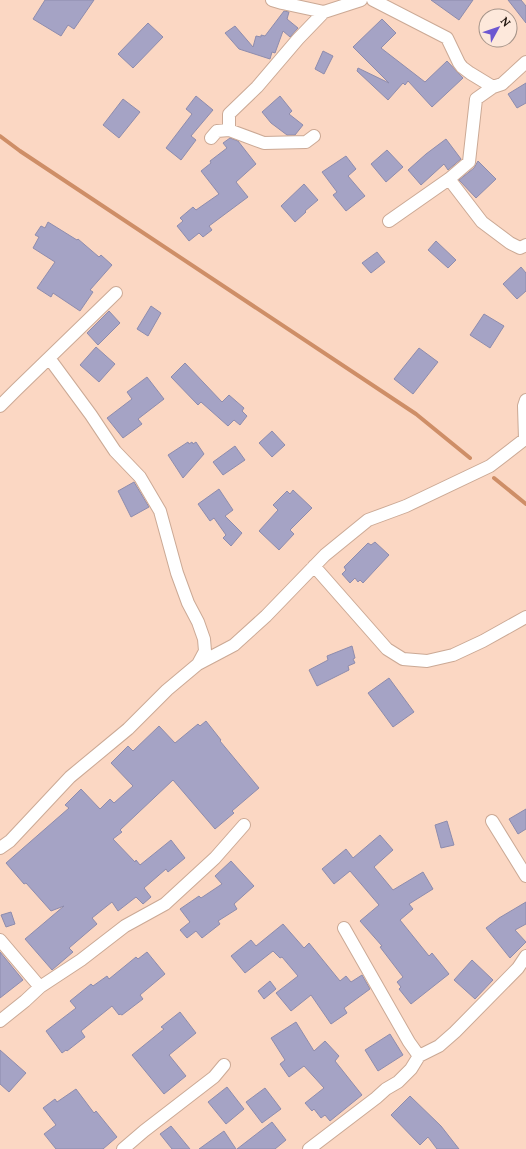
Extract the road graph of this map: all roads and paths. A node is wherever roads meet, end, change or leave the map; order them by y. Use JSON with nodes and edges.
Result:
{"nodes":[{"id":1,"x":361,"y":0,"type":"edge"},
{"id":2,"x":373,"y":0,"type":"edge"},
{"id":3,"x":278,"y":1,"type":"edge"},
{"id":4,"x":324,"y":12,"type":"junction"},
{"id":5,"x":526,"y":62,"type":"edge"},
{"id":6,"x":493,"y":87,"type":"junction"},
{"id":7,"x":229,"y":130,"type":"junction"},
{"id":8,"x":314,"y":136,"type":"dead end"},
{"id":9,"x":211,"y":138,"type":"dead end"},
{"id":10,"x":448,"y":179,"type":"junction"},
{"id":11,"x":389,"y":221,"type":"dead end"},
{"id":12,"x":526,"y":245,"type":"edge"},
{"id":13,"x":116,"y":293,"type":"dead end"},
{"id":14,"x":49,"y":358,"type":"junction"},
{"id":15,"x":526,"y":400,"type":"edge"},
{"id":16,"x":0,"y":406,"type":"edge"},
{"id":17,"x":314,"y":566,"type":"junction"},
{"id":18,"x":526,"y":617,"type":"edge"},
{"id":19,"x":198,"y":664,"type":"junction"},
{"id":20,"x":492,"y":821,"type":"dead end"},
{"id":21,"x":244,"y":825,"type":"dead end"},
{"id":22,"x":0,"y":848,"type":"edge"},
{"id":23,"x":526,"y":876,"type":"edge"},
{"id":24,"x":344,"y":928,"type":"dead end"},
{"id":25,"x":0,"y":940,"type":"edge"},
{"id":26,"x":526,"y":956,"type":"edge"},
{"id":27,"x":40,"y":986,"type":"junction"},
{"id":28,"x":0,"y":1021,"type":"edge"},
{"id":29,"x":419,"y":1056,"type":"junction"},
{"id":30,"x":224,"y":1065,"type":"dead end"},
{"id":31,"x":123,"y":1149,"type":"edge"},
{"id":32,"x":310,"y":1149,"type":"edge"}],
"edges":[{"from":1,"to":4,"type":"street"},
{"from":2,"to":6,"type":"street"},
{"from":3,"to":4,"type":"street"},
{"from":4,"to":7,"type":"street"},
{"from":5,"to":6,"type":"street"},
{"from":6,"to":10,"type":"street"},
{"from":7,"to":8,"type":"street"},
{"from":7,"to":9,"type":"street"},
{"from":10,"to":11,"type":"street"},
{"from":10,"to":12,"type":"street"},
{"from":13,"to":14,"type":"street"},
{"from":14,"to":16,"type":"street"},
{"from":14,"to":19,"type":"street"},
{"from":15,"to":17,"type":"street"},
{"from":17,"to":18,"type":"street"},
{"from":17,"to":19,"type":"street"},
{"from":19,"to":22,"type":"street"},
{"from":20,"to":23,"type":"street"},
{"from":21,"to":27,"type":"street"},
{"from":24,"to":29,"type":"street"},
{"from":25,"to":27,"type":"street"},
{"from":26,"to":29,"type":"street"},
{"from":27,"to":28,"type":"street"},
{"from":29,"to":32,"type":"street"},
{"from":30,"to":31,"type":"street"}]}
